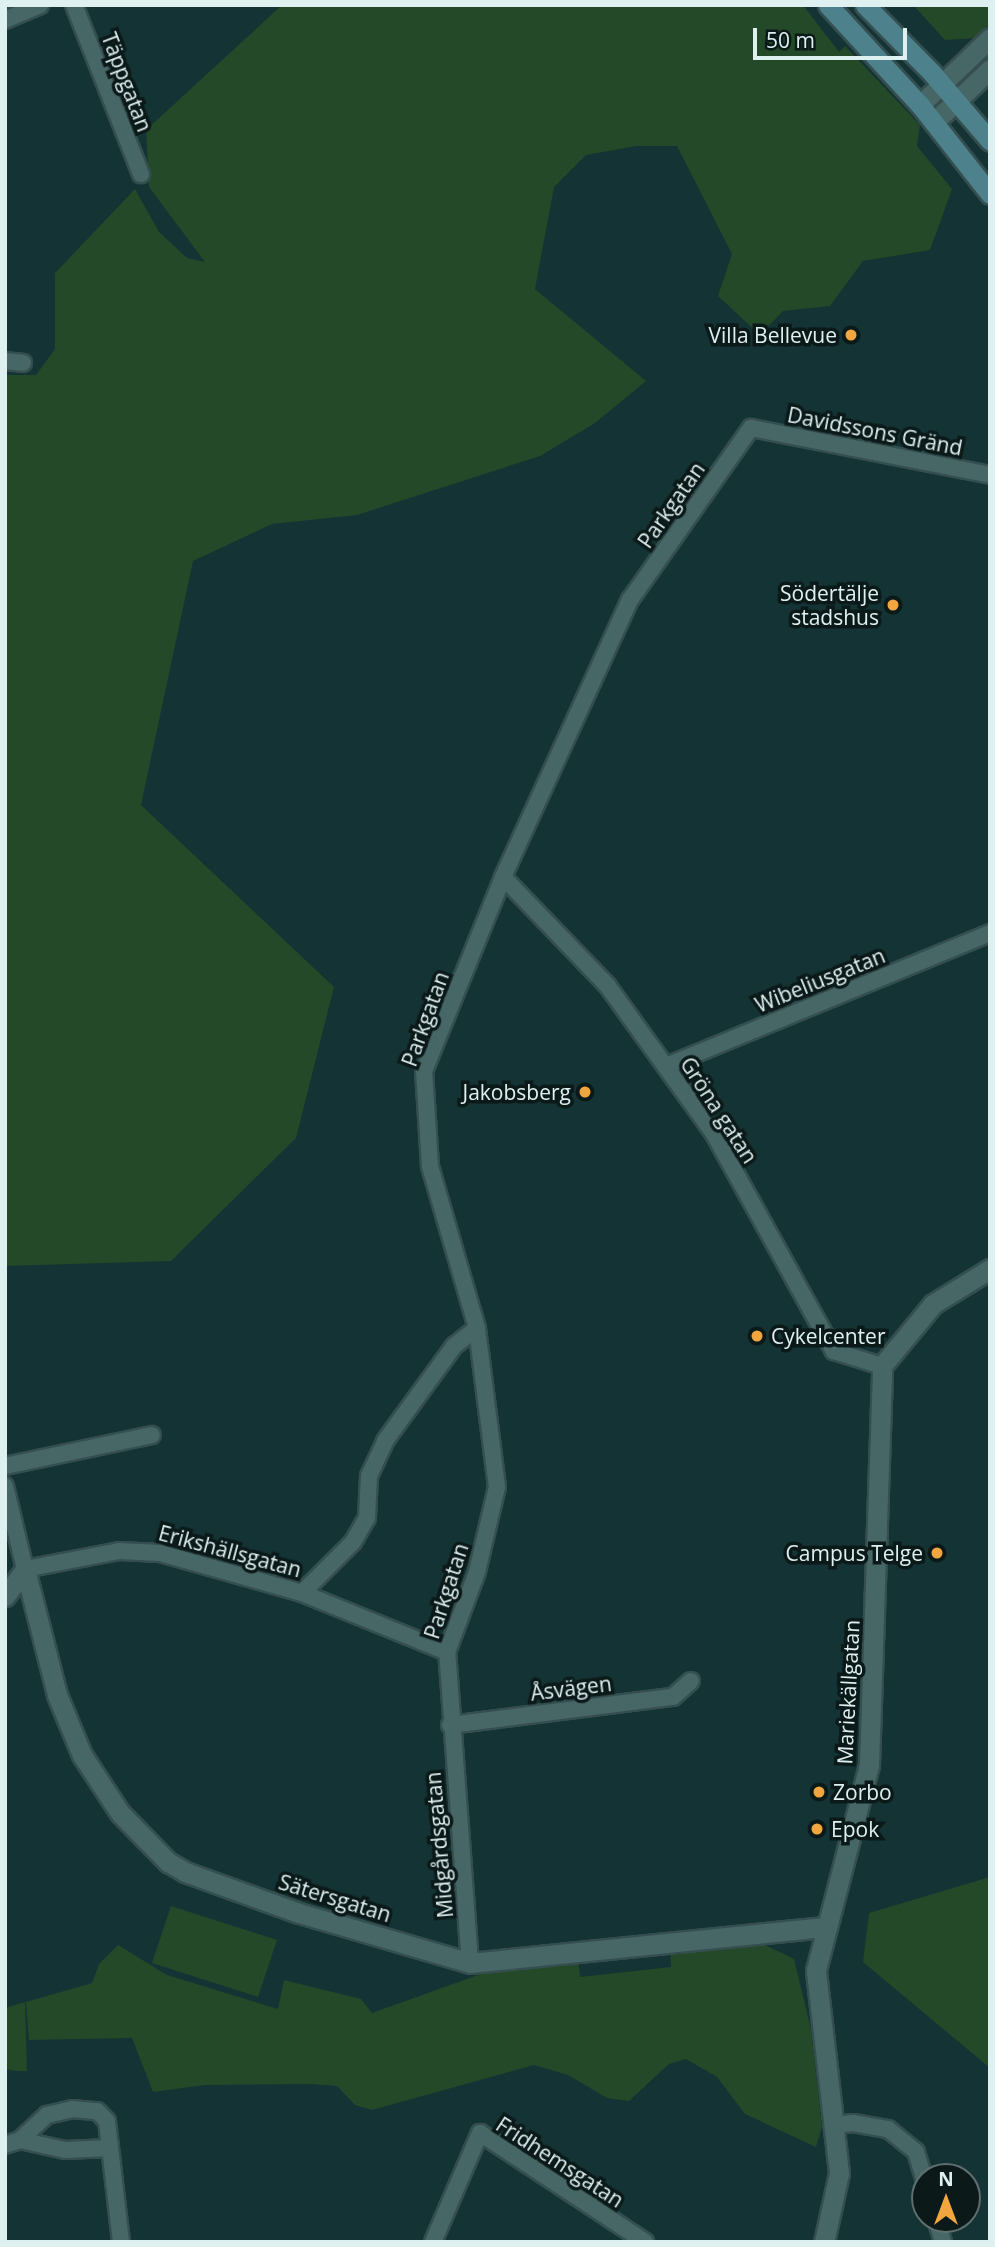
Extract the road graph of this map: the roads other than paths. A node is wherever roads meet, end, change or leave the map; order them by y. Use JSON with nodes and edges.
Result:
{"nodes":[{"id":1,"x":40,"y":5,"type":"edge"},
{"id":2,"x":74,"y":5,"type":"edge"},
{"id":3,"x":828,"y":5,"type":"edge"},
{"id":4,"x":865,"y":5,"type":"edge"},
{"id":5,"x":5,"y":20,"type":"edge"},
{"id":6,"x":990,"y":38,"type":"edge"},
{"id":7,"x":990,"y":69,"type":"edge"},
{"id":8,"x":942,"y":84,"type":"junction"},
{"id":9,"x":957,"y":101,"type":"junction"},
{"id":10,"x":920,"y":105,"type":"junction"},
{"id":11,"x":934,"y":122,"type":"junction"},
{"id":12,"x":990,"y":141,"type":"edge"},
{"id":13,"x":141,"y":174,"type":"dead end"},
{"id":14,"x":990,"y":194,"type":"edge"},
{"id":15,"x":5,"y":361,"type":"edge"},
{"id":16,"x":23,"y":363,"type":"dead end"},
{"id":17,"x":751,"y":428,"type":"joint"},
{"id":18,"x":990,"y":475,"type":"edge"},
{"id":19,"x":503,"y":877,"type":"junction"},
{"id":20,"x":990,"y":933,"type":"edge"},
{"id":21,"x":666,"y":1066,"type":"junction"},
{"id":22,"x":990,"y":1269,"type":"edge"},
{"id":23,"x":477,"y":1328,"type":"junction"},
{"id":24,"x":882,"y":1367,"type":"junction"},
{"id":25,"x":152,"y":1435,"type":"dead end"},
{"id":26,"x":5,"y":1466,"type":"edge"},
{"id":27,"x":5,"y":1486,"type":"edge"},
{"id":28,"x":25,"y":1569,"type":"junction"},
{"id":29,"x":302,"y":1594,"type":"junction"},
{"id":30,"x":5,"y":1596,"type":"edge"},
{"id":31,"x":447,"y":1651,"type":"junction"},
{"id":32,"x":691,"y":1681,"type":"dead end"},
{"id":33,"x":450,"y":1725,"type":"junction"},
{"id":34,"x":825,"y":1927,"type":"junction"},
{"id":35,"x":470,"y":1963,"type":"junction"},
{"id":36,"x":834,"y":2125,"type":"junction"},
{"id":37,"x":13,"y":2143,"type":"edge"},
{"id":38,"x":110,"y":2148,"type":"junction"},
{"id":39,"x":919,"y":2163,"type":"edge"},
{"id":40,"x":121,"y":2242,"type":"edge"},
{"id":41,"x":433,"y":2242,"type":"edge"},
{"id":42,"x":645,"y":2242,"type":"edge"},
{"id":43,"x":824,"y":2242,"type":"edge"}],
"edges":[{"from":1,"to":5,"type":"street"},
{"from":2,"to":13,"type":"street","name":"Täppgatan"},
{"from":3,"to":10,"type":"main road"},
{"from":4,"to":8,"type":"main road"},
{"from":6,"to":8,"type":"street"},
{"from":7,"to":9,"type":"street"},
{"from":8,"to":9,"type":"main road"},
{"from":8,"to":10,"type":"street"},
{"from":9,"to":11,"type":"street"},
{"from":9,"to":12,"type":"main road"},
{"from":10,"to":11,"type":"main road"},
{"from":11,"to":14,"type":"main road"},
{"from":15,"to":16,"type":"street"},
{"from":17,"to":18,"type":"street","name":"Davidssons Gränd"},
{"from":17,"to":19,"type":"street","name":"Parkgatan"},
{"from":19,"to":21,"type":"street","name":"Gröna gatan"},
{"from":19,"to":23,"type":"street","name":"Parkgatan"},
{"from":20,"to":21,"type":"street","name":"Wibeliusgatan"},
{"from":21,"to":24,"type":"street","name":"Gröna gatan"},
{"from":22,"to":24,"type":"street"},
{"from":23,"to":29,"type":"street"},
{"from":23,"to":31,"type":"street","name":"Parkgatan"},
{"from":24,"to":34,"type":"street","name":"Mariekällgatan"},
{"from":25,"to":26,"type":"street"},
{"from":27,"to":28,"type":"street"},
{"from":28,"to":29,"type":"street","name":"Erikshällsgatan"},
{"from":28,"to":30,"type":"street"},
{"from":28,"to":35,"type":"street","name":"Sätersgatan"},
{"from":29,"to":31,"type":"street","name":"Erikshällsgatan"},
{"from":31,"to":33,"type":"street","name":"Parkgatan"},
{"from":32,"to":33,"type":"street","name":"Åsvägen"},
{"from":33,"to":35,"type":"street","name":"Midgårdsgatan"},
{"from":34,"to":35,"type":"street","name":"Sätersgatan"},
{"from":34,"to":36,"type":"street","name":"Mariekällgatan"},
{"from":36,"to":39,"type":"street"},
{"from":36,"to":43,"type":"street","name":"Mariekällgatan"},
{"from":37,"to":38,"type":"street"},
{"from":37,"to":38,"type":"street"},
{"from":38,"to":40,"type":"street"},
{"from":41,"to":42,"type":"street","name":"Fridhemsgatan"}]}
